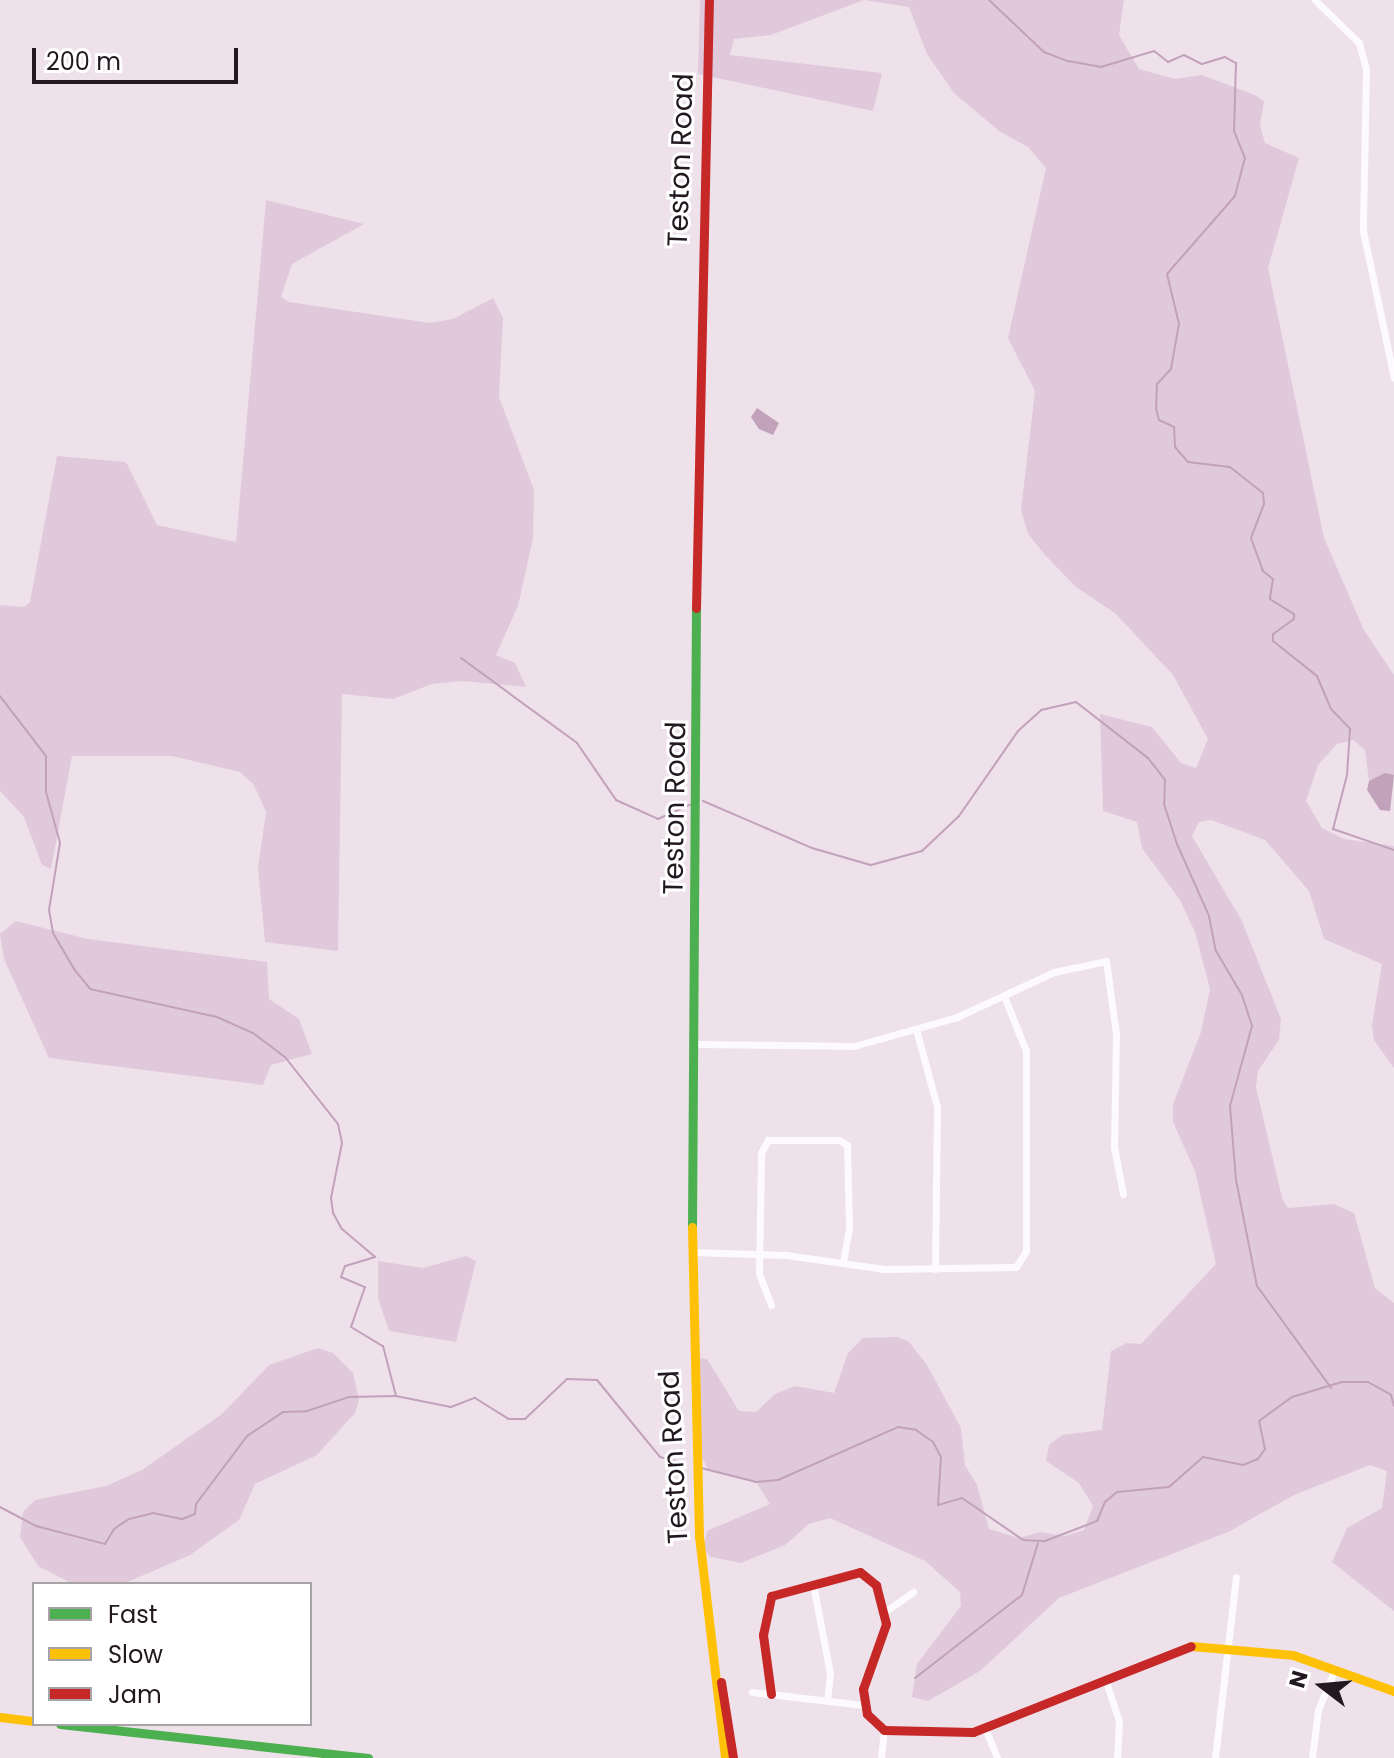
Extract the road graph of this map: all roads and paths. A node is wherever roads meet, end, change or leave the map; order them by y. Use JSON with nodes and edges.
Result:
{"nodes":[{"id":1,"x":709,"y":0,"type":"edge"},
{"id":2,"x":1315,"y":0,"type":"edge"},
{"id":3,"x":1394,"y":378,"type":"edge"},
{"id":4,"x":1004,"y":996,"type":"junction"},
{"id":5,"x":916,"y":1029,"type":"junction"},
{"id":6,"x":694,"y":1044,"type":"junction"},
{"id":7,"x":1123,"y":1194,"type":"dead end"},
{"id":8,"x":692,"y":1252,"type":"junction"},
{"id":9,"x":761,"y":1253,"type":"junction"},
{"id":10,"x":843,"y":1262,"type":"junction"},
{"id":11,"x":935,"y":1269,"type":"junction"},
{"id":12,"x":771,"y":1305,"type":"dead end"},
{"id":13,"x":1236,"y":1577,"type":"dead end"},
{"id":14,"x":813,"y":1584,"type":"junction"},
{"id":15,"x":913,"y":1592,"type":"dead end"},
{"id":16,"x":883,"y":1613,"type":"junction"},
{"id":17,"x":708,"y":1616,"type":"junction"},
{"id":18,"x":1227,"y":1647,"type":"junction"},
{"id":19,"x":1335,"y":1669,"type":"junction"},
{"id":20,"x":1105,"y":1679,"type":"junction"},
{"id":21,"x":1394,"y":1691,"type":"edge"},
{"id":22,"x":752,"y":1692,"type":"dead end"},
{"id":23,"x":771,"y":1694,"type":"junction"},
{"id":24,"x":827,"y":1700,"type":"junction"},
{"id":25,"x":863,"y":1705,"type":"junction"},
{"id":26,"x":0,"y":1717,"type":"edge"},
{"id":27,"x":32,"y":1721,"type":"edge"},
{"id":28,"x":78,"y":1726,"type":"edge"},
{"id":29,"x":985,"y":1728,"type":"junction"},
{"id":30,"x":884,"y":1730,"type":"junction"},
{"id":31,"x":368,"y":1758,"type":"edge"},
{"id":32,"x":725,"y":1758,"type":"edge"},
{"id":33,"x":733,"y":1758,"type":"edge"},
{"id":34,"x":881,"y":1758,"type":"edge"},
{"id":35,"x":997,"y":1758,"type":"edge"},
{"id":36,"x":1117,"y":1758,"type":"edge"},
{"id":37,"x":1215,"y":1758,"type":"edge"},
{"id":38,"x":1312,"y":1758,"type":"edge"}],
"edges":[{"from":1,"to":6,"type":"street","name":"Teston Road"},
{"from":2,"to":3,"type":"street"},
{"from":4,"to":5,"type":"street"},
{"from":4,"to":7,"type":"street"},
{"from":4,"to":11,"type":"street"},
{"from":5,"to":6,"type":"street"},
{"from":5,"to":11,"type":"street"},
{"from":6,"to":8,"type":"street","name":"Teston Road"},
{"from":8,"to":9,"type":"street"},
{"from":8,"to":17,"type":"street","name":"Teston Road"},
{"from":9,"to":10,"type":"street"},
{"from":9,"to":10,"type":"street"},
{"from":9,"to":12,"type":"street"},
{"from":10,"to":11,"type":"street"},
{"from":13,"to":18,"type":"street"},
{"from":14,"to":16,"type":"street"},
{"from":14,"to":23,"type":"street"},
{"from":14,"to":24,"type":"street"},
{"from":15,"to":16,"type":"street"},
{"from":16,"to":25,"type":"street"},
{"from":17,"to":32,"type":"street","name":"Teston Road"},
{"from":17,"to":33,"type":"street","name":"Teston Road"},
{"from":18,"to":19,"type":"street"},
{"from":18,"to":20,"type":"street"},
{"from":18,"to":37,"type":"street"},
{"from":19,"to":21,"type":"street"},
{"from":19,"to":38,"type":"street"},
{"from":20,"to":29,"type":"street"},
{"from":20,"to":36,"type":"street"},
{"from":22,"to":23,"type":"street"},
{"from":23,"to":24,"type":"street"},
{"from":24,"to":25,"type":"street"},
{"from":25,"to":30,"type":"street"},
{"from":26,"to":27,"type":"street"},
{"from":28,"to":31,"type":"street"},
{"from":29,"to":30,"type":"street"},
{"from":29,"to":35,"type":"street"},
{"from":30,"to":34,"type":"street"}]}
